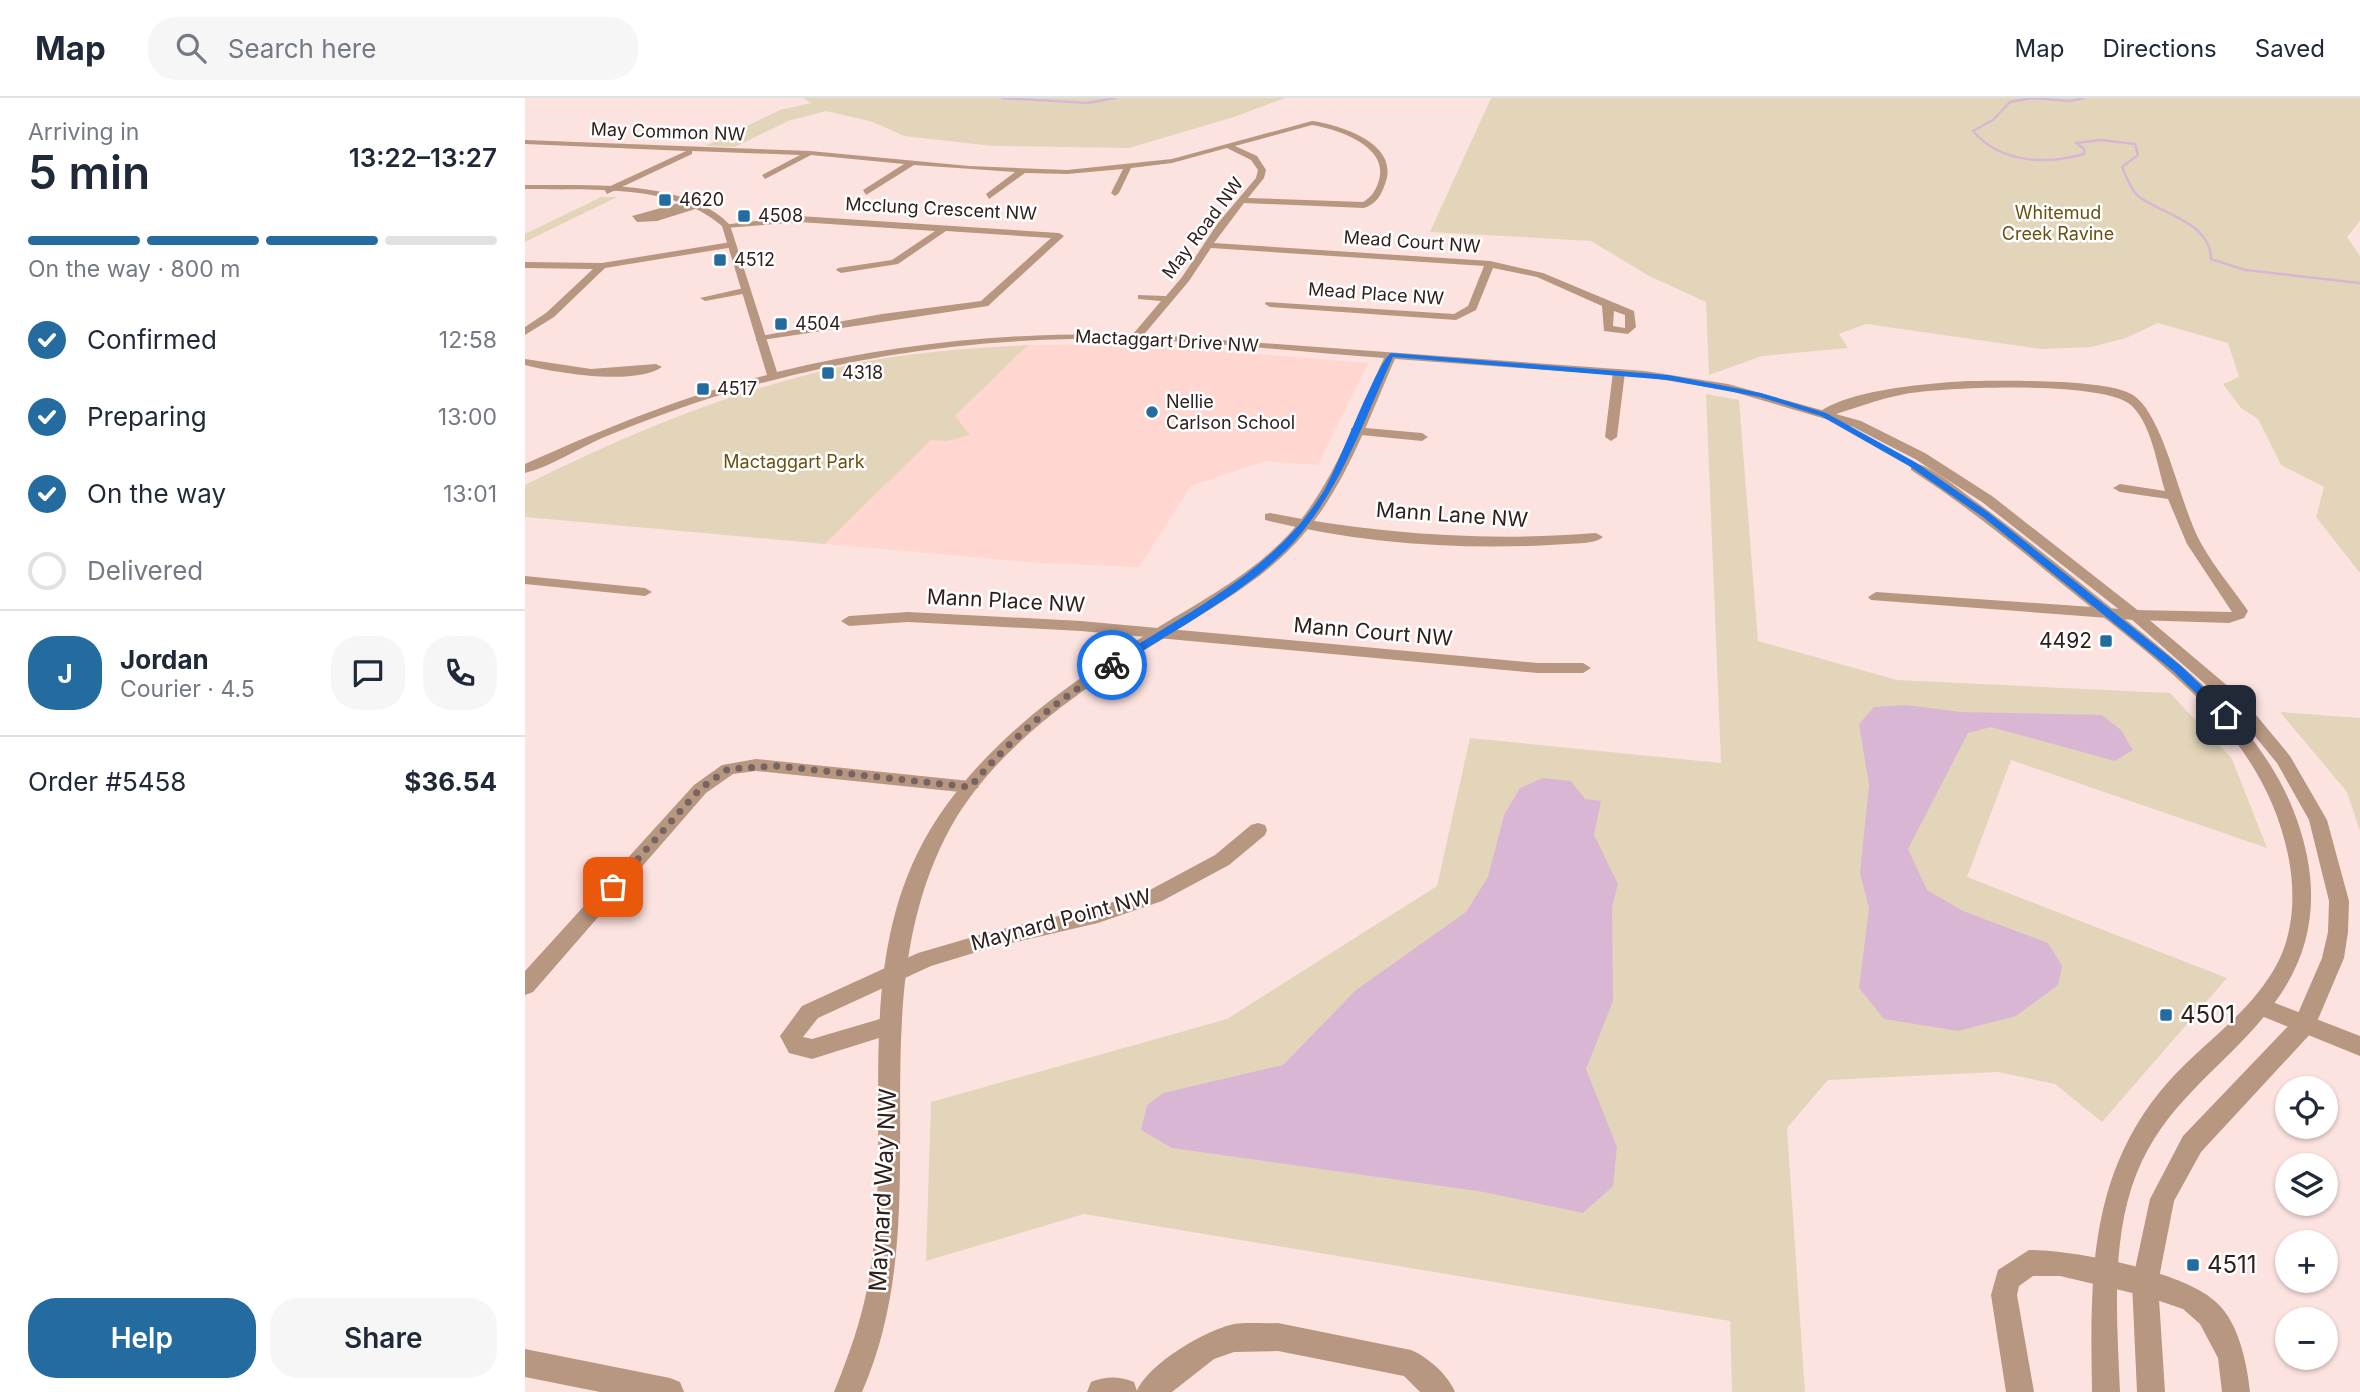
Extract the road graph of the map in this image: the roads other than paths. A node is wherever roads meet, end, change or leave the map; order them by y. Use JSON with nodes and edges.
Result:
{"nodes":[{"id":1,"x":525,"y":142,"type":"edge"},
{"id":2,"x":1228,"y":146,"type":"junction"},
{"id":3,"x":693,"y":150,"type":"junction"},
{"id":4,"x":810,"y":153,"type":"junction"},
{"id":5,"x":913,"y":162,"type":"junction"},
{"id":6,"x":1127,"y":168,"type":"junction"},
{"id":7,"x":1022,"y":171,"type":"junction"},
{"id":8,"x":765,"y":177,"type":"dead end"},
{"id":9,"x":525,"y":187,"type":"edge"},
{"id":10,"x":607,"y":191,"type":"junction"},
{"id":11,"x":866,"y":192,"type":"dead end"},
{"id":12,"x":1115,"y":193,"type":"dead end"},
{"id":13,"x":989,"y":196,"type":"dead end"},
{"id":14,"x":1241,"y":200,"type":"junction"},
{"id":15,"x":691,"y":203,"type":"junction"},
{"id":16,"x":701,"y":206,"type":"junction"},
{"id":17,"x":826,"y":221,"type":"junction"},
{"id":18,"x":726,"y":225,"type":"junction"},
{"id":19,"x":946,"y":227,"type":"junction"},
{"id":20,"x":813,"y":229,"type":"dead end"},
{"id":21,"x":731,"y":245,"type":"junction"},
{"id":22,"x":1209,"y":245,"type":"junction"},
{"id":23,"x":1490,"y":264,"type":"junction"},
{"id":24,"x":525,"y":265,"type":"edge"},
{"id":25,"x":602,"y":266,"type":"junction"},
{"id":26,"x":841,"y":270,"type":"dead end"},
{"id":27,"x":744,"y":291,"type":"junction"},
{"id":28,"x":1142,"y":297,"type":"dead end"},
{"id":29,"x":705,"y":298,"type":"dead end"},
{"id":30,"x":1169,"y":299,"type":"junction"},
{"id":31,"x":1270,"y":304,"type":"dead end"},
{"id":32,"x":1606,"y":304,"type":"dead end"},
{"id":33,"x":525,"y":332,"type":"edge"},
{"id":34,"x":1137,"y":337,"type":"junction"},
{"id":35,"x":760,"y":339,"type":"junction"},
{"id":36,"x":1391,"y":355,"type":"junction"},
{"id":37,"x":525,"y":362,"type":"edge"},
{"id":38,"x":656,"y":367,"type":"dead end"},
{"id":39,"x":1619,"y":372,"type":"junction"},
{"id":40,"x":773,"y":377,"type":"junction"},
{"id":41,"x":1823,"y":414,"type":"junction"},
{"id":42,"x":1355,"y":431,"type":"junction"},
{"id":43,"x":1422,"y":437,"type":"dead end"},
{"id":44,"x":1611,"y":437,"type":"dead end"},
{"id":45,"x":525,"y":469,"type":"edge"},
{"id":46,"x":2120,"y":488,"type":"dead end"},
{"id":47,"x":2173,"y":496,"type":"junction"},
{"id":48,"x":1270,"y":517,"type":"dead end"},
{"id":49,"x":1305,"y":524,"type":"junction"},
{"id":50,"x":1596,"y":537,"type":"dead end"},
{"id":51,"x":525,"y":580,"type":"edge"},
{"id":52,"x":645,"y":592,"type":"dead end"},
{"id":53,"x":1876,"y":597,"type":"dead end"},
{"id":54,"x":2108,"y":613,"type":"junction"},
{"id":55,"x":2135,"y":615,"type":"junction"},
{"id":56,"x":849,"y":621,"type":"dead end"},
{"id":57,"x":1160,"y":634,"type":"junction"},
{"id":58,"x":1583,"y":668,"type":"dead end"},
{"id":59,"x":970,"y":787,"type":"junction"},
{"id":60,"x":1258,"y":830,"type":"dead end"},
{"id":61,"x":893,"y":975,"type":"junction"},
{"id":62,"x":525,"y":986,"type":"edge"},
{"id":63,"x":2262,"y":1007,"type":"junction"},
{"id":64,"x":2305,"y":1024,"type":"junction"},
{"id":65,"x":890,"y":1025,"type":"junction"},
{"id":66,"x":2360,"y":1046,"type":"edge"},
{"id":67,"x":2103,"y":1275,"type":"junction"},
{"id":68,"x":2145,"y":1283,"type":"junction"},
{"id":69,"x":525,"y":1363,"type":"edge"},
{"id":70,"x":670,"y":1392,"type":"edge"},
{"id":71,"x":848,"y":1392,"type":"edge"},
{"id":72,"x":1101,"y":1392,"type":"edge"},
{"id":73,"x":1124,"y":1392,"type":"edge"},
{"id":74,"x":1151,"y":1392,"type":"edge"},
{"id":75,"x":1441,"y":1392,"type":"edge"},
{"id":76,"x":2020,"y":1392,"type":"edge"},
{"id":77,"x":2106,"y":1392,"type":"edge"},
{"id":78,"x":2151,"y":1392,"type":"edge"},
{"id":79,"x":2236,"y":1392,"type":"edge"}],
"edges":[{"from":1,"to":3,"type":"street","name":"May Common NW"},
{"from":2,"to":6,"type":"street","name":"May Common NW"},
{"from":2,"to":14,"type":"street","name":"May Road NW"},
{"from":2,"to":14,"type":"street","name":"May Common NW"},
{"from":3,"to":4,"type":"street","name":"May Common NW"},
{"from":3,"to":10,"type":"street"},
{"from":4,"to":5,"type":"street","name":"May Common NW"},
{"from":4,"to":8,"type":"street"},
{"from":5,"to":7,"type":"street","name":"May Common NW"},
{"from":5,"to":11,"type":"street"},
{"from":6,"to":7,"type":"street","name":"May Common NW"},
{"from":6,"to":12,"type":"street"},
{"from":7,"to":13,"type":"street"},
{"from":9,"to":10,"type":"street"},
{"from":10,"to":15,"type":"street"},
{"from":14,"to":22,"type":"street","name":"May Road NW"},
{"from":15,"to":16,"type":"street"},
{"from":15,"to":16,"type":"street"},
{"from":16,"to":18,"type":"street"},
{"from":17,"to":18,"type":"street","name":"Mcclung Crescent NW"},
{"from":17,"to":19,"type":"street","name":"Mcclung Crescent NW"},
{"from":17,"to":20,"type":"street","name":"Mcclung Crescent NW"},
{"from":18,"to":21,"type":"street"},
{"from":19,"to":26,"type":"street"},
{"from":19,"to":35,"type":"street","name":"Mcclung Crescent NW"},
{"from":21,"to":25,"type":"street"},
{"from":21,"to":27,"type":"street"},
{"from":22,"to":23,"type":"street","name":"Mead Court NW"},
{"from":22,"to":30,"type":"street","name":"May Road NW"},
{"from":23,"to":31,"type":"street","name":"Mead Place NW"},
{"from":23,"to":32,"type":"street","name":"Mead Court NW"},
{"from":24,"to":25,"type":"street"},
{"from":25,"to":33,"type":"street"},
{"from":27,"to":29,"type":"street"},
{"from":27,"to":35,"type":"street"},
{"from":28,"to":30,"type":"street"},
{"from":30,"to":34,"type":"street","name":"May Road NW"},
{"from":34,"to":36,"type":"street","name":"Mactaggart Drive NW"},
{"from":34,"to":40,"type":"street","name":"Mactaggart Drive NW"},
{"from":35,"to":40,"type":"street"},
{"from":36,"to":39,"type":"street","name":"Mactaggart Drive NW"},
{"from":36,"to":42,"type":"street","name":"Maynard Way NW"},
{"from":37,"to":38,"type":"street"},
{"from":39,"to":41,"type":"street","name":"Mactaggart Drive NW"},
{"from":39,"to":44,"type":"street"},
{"from":40,"to":45,"type":"street","name":"Mactaggart Drive NW"},
{"from":41,"to":47,"type":"street"},
{"from":41,"to":54,"type":"street","name":"Mactaggart Drive NW"},
{"from":41,"to":55,"type":"street","name":"Mactaggart Drive NW"},
{"from":42,"to":43,"type":"street"},
{"from":42,"to":49,"type":"street","name":"Maynard Way NW"},
{"from":46,"to":47,"type":"street"},
{"from":47,"to":55,"type":"street"},
{"from":48,"to":49,"type":"street"},
{"from":49,"to":50,"type":"street","name":"Mann Lane NW"},
{"from":49,"to":57,"type":"street","name":"Maynard Way NW"},
{"from":51,"to":52,"type":"street"},
{"from":53,"to":54,"type":"street"},
{"from":54,"to":55,"type":"street"},
{"from":54,"to":63,"type":"street","name":"Mactaggart Drive NW"},
{"from":55,"to":64,"type":"street","name":"Mactaggart Drive NW"},
{"from":56,"to":57,"type":"street","name":"Mann Place NW"},
{"from":57,"to":58,"type":"street","name":"Mann Court NW"},
{"from":57,"to":59,"type":"street","name":"Maynard Way NW"},
{"from":59,"to":61,"type":"street","name":"Maynard Way NW"},
{"from":59,"to":62,"type":"street"},
{"from":60,"to":61,"type":"street","name":"Maynard Point NW"},
{"from":61,"to":65,"type":"street","name":"Maynard Way NW"},
{"from":61,"to":65,"type":"street"},
{"from":63,"to":64,"type":"street"},
{"from":63,"to":67,"type":"street","name":"Mactaggart Drive NW"},
{"from":64,"to":66,"type":"street"},
{"from":64,"to":68,"type":"street","name":"Mactaggart Drive NW"},
{"from":65,"to":71,"type":"street","name":"Maynard Way NW"},
{"from":67,"to":68,"type":"street"},
{"from":67,"to":76,"type":"street"},
{"from":67,"to":77,"type":"street","name":"Mactaggart Drive NW"},
{"from":68,"to":78,"type":"street","name":"Mactaggart Drive NW"},
{"from":68,"to":79,"type":"street"},
{"from":69,"to":70,"type":"street"},
{"from":72,"to":73,"type":"street"},
{"from":74,"to":75,"type":"street"}]}
